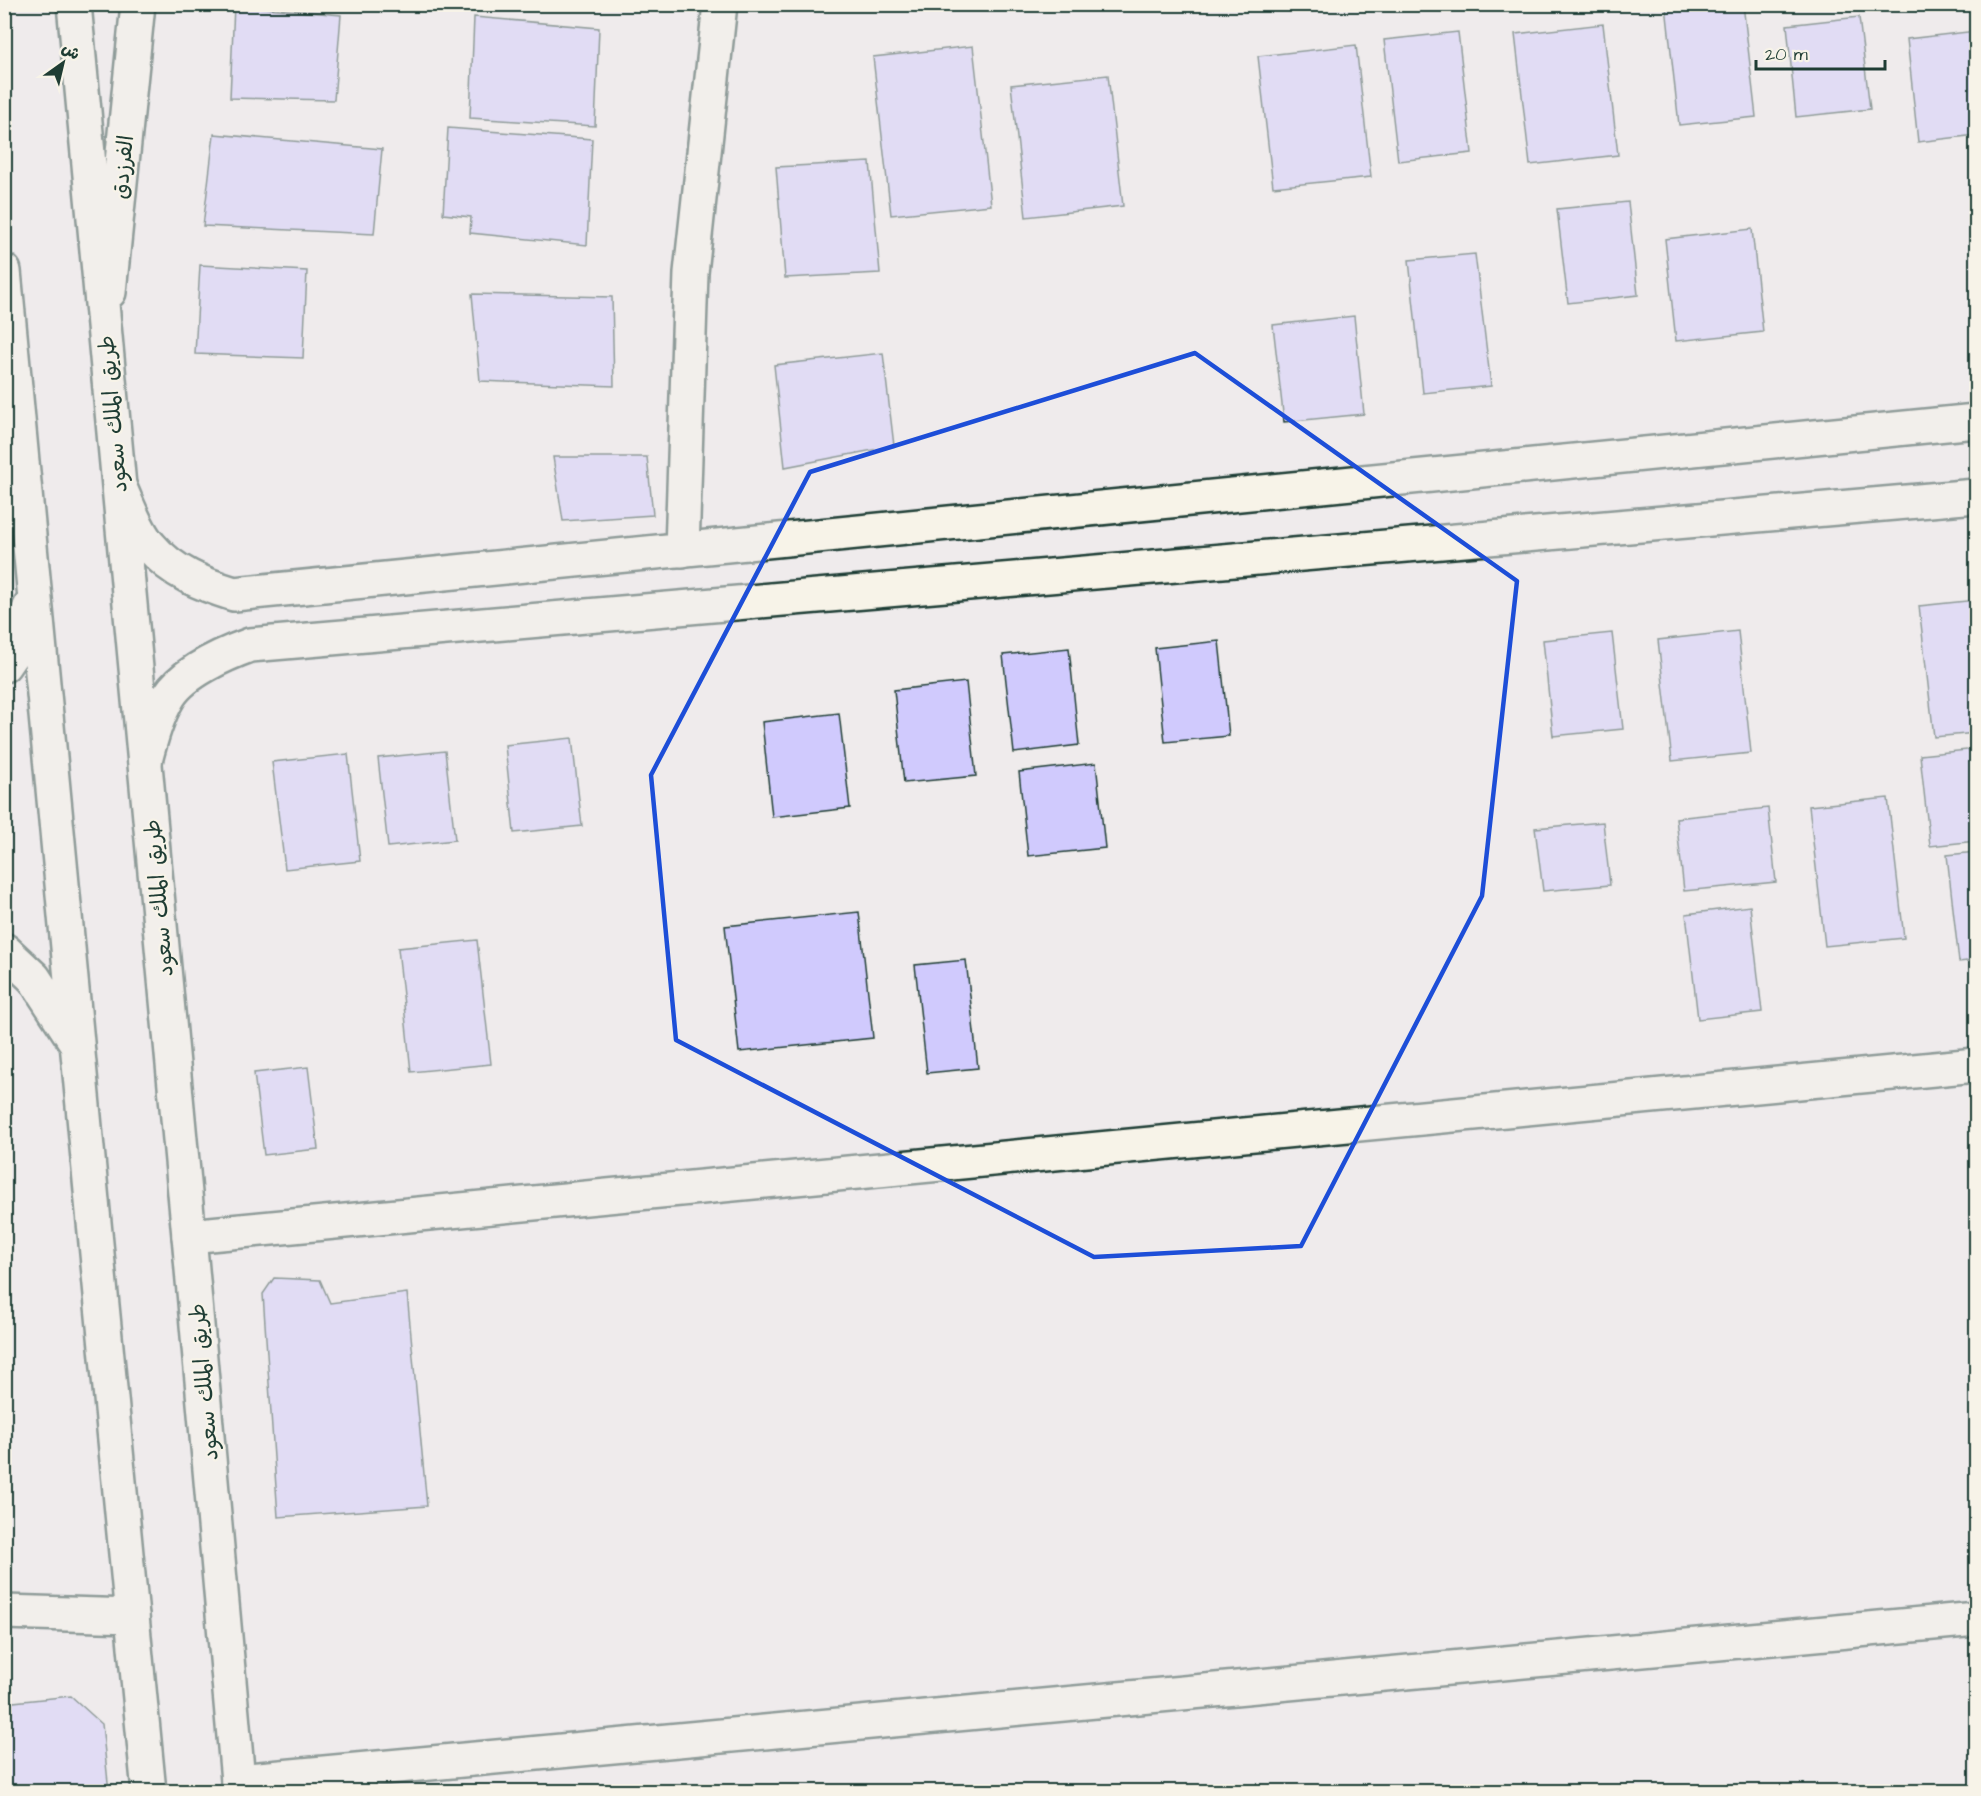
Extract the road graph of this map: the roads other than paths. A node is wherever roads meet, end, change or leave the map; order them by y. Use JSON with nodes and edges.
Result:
{"nodes":[{"id":1,"x":74,"y":4,"type":"edge"},
{"id":2,"x":138,"y":4,"type":"edge"},
{"id":3,"x":720,"y":4,"type":"edge"},
{"id":4,"x":4,"y":271,"type":"edge"},
{"id":5,"x":105,"y":330,"type":"junction"},
{"id":6,"x":10,"y":396,"type":"edge"},
{"id":7,"x":1977,"y":421,"type":"edge"},
{"id":8,"x":119,"y":486,"type":"junction"},
{"id":9,"x":1977,"y":496,"type":"edge"},
{"id":10,"x":681,"y":550,"type":"junction"},
{"id":11,"x":33,"y":599,"type":"junction"},
{"id":12,"x":4,"y":665,"type":"edge"},
{"id":13,"x":145,"y":761,"type":"junction"},
{"id":14,"x":4,"y":950,"type":"edge"},
{"id":15,"x":78,"y":1045,"type":"junction"},
{"id":16,"x":1977,"y":1065,"type":"edge"},
{"id":17,"x":189,"y":1236,"type":"junction"},
{"id":18,"x":4,"y":1612,"type":"edge"},
{"id":19,"x":132,"y":1616,"type":"junction"},
{"id":20,"x":1977,"y":1619,"type":"edge"},
{"id":21,"x":239,"y":1786,"type":"edge"},
{"id":22,"x":149,"y":1791,"type":"edge"}],
"edges":[{"from":1,"to":5,"type":"street","name":"طريق الملك سعود"},
{"from":2,"to":5,"type":"street","name":"الفرزدق"},
{"from":3,"to":10,"type":"street"},
{"from":4,"to":6,"type":"street"},
{"from":5,"to":8,"type":"street","name":"طريق الملك سعود"},
{"from":6,"to":11,"type":"street"},
{"from":7,"to":10,"type":"street"},
{"from":8,"to":10,"type":"street"},
{"from":8,"to":13,"type":"street","name":"طريق الملك سعود"},
{"from":9,"to":13,"type":"street"},
{"from":11,"to":12,"type":"street"},
{"from":11,"to":15,"type":"street"},
{"from":13,"to":17,"type":"street","name":"طريق الملك سعود"},
{"from":14,"to":15,"type":"street"},
{"from":15,"to":19,"type":"street"},
{"from":16,"to":17,"type":"street"},
{"from":17,"to":21,"type":"street","name":"طريق الملك سعود"},
{"from":18,"to":19,"type":"street"},
{"from":19,"to":22,"type":"street"},
{"from":20,"to":21,"type":"street"}]}
